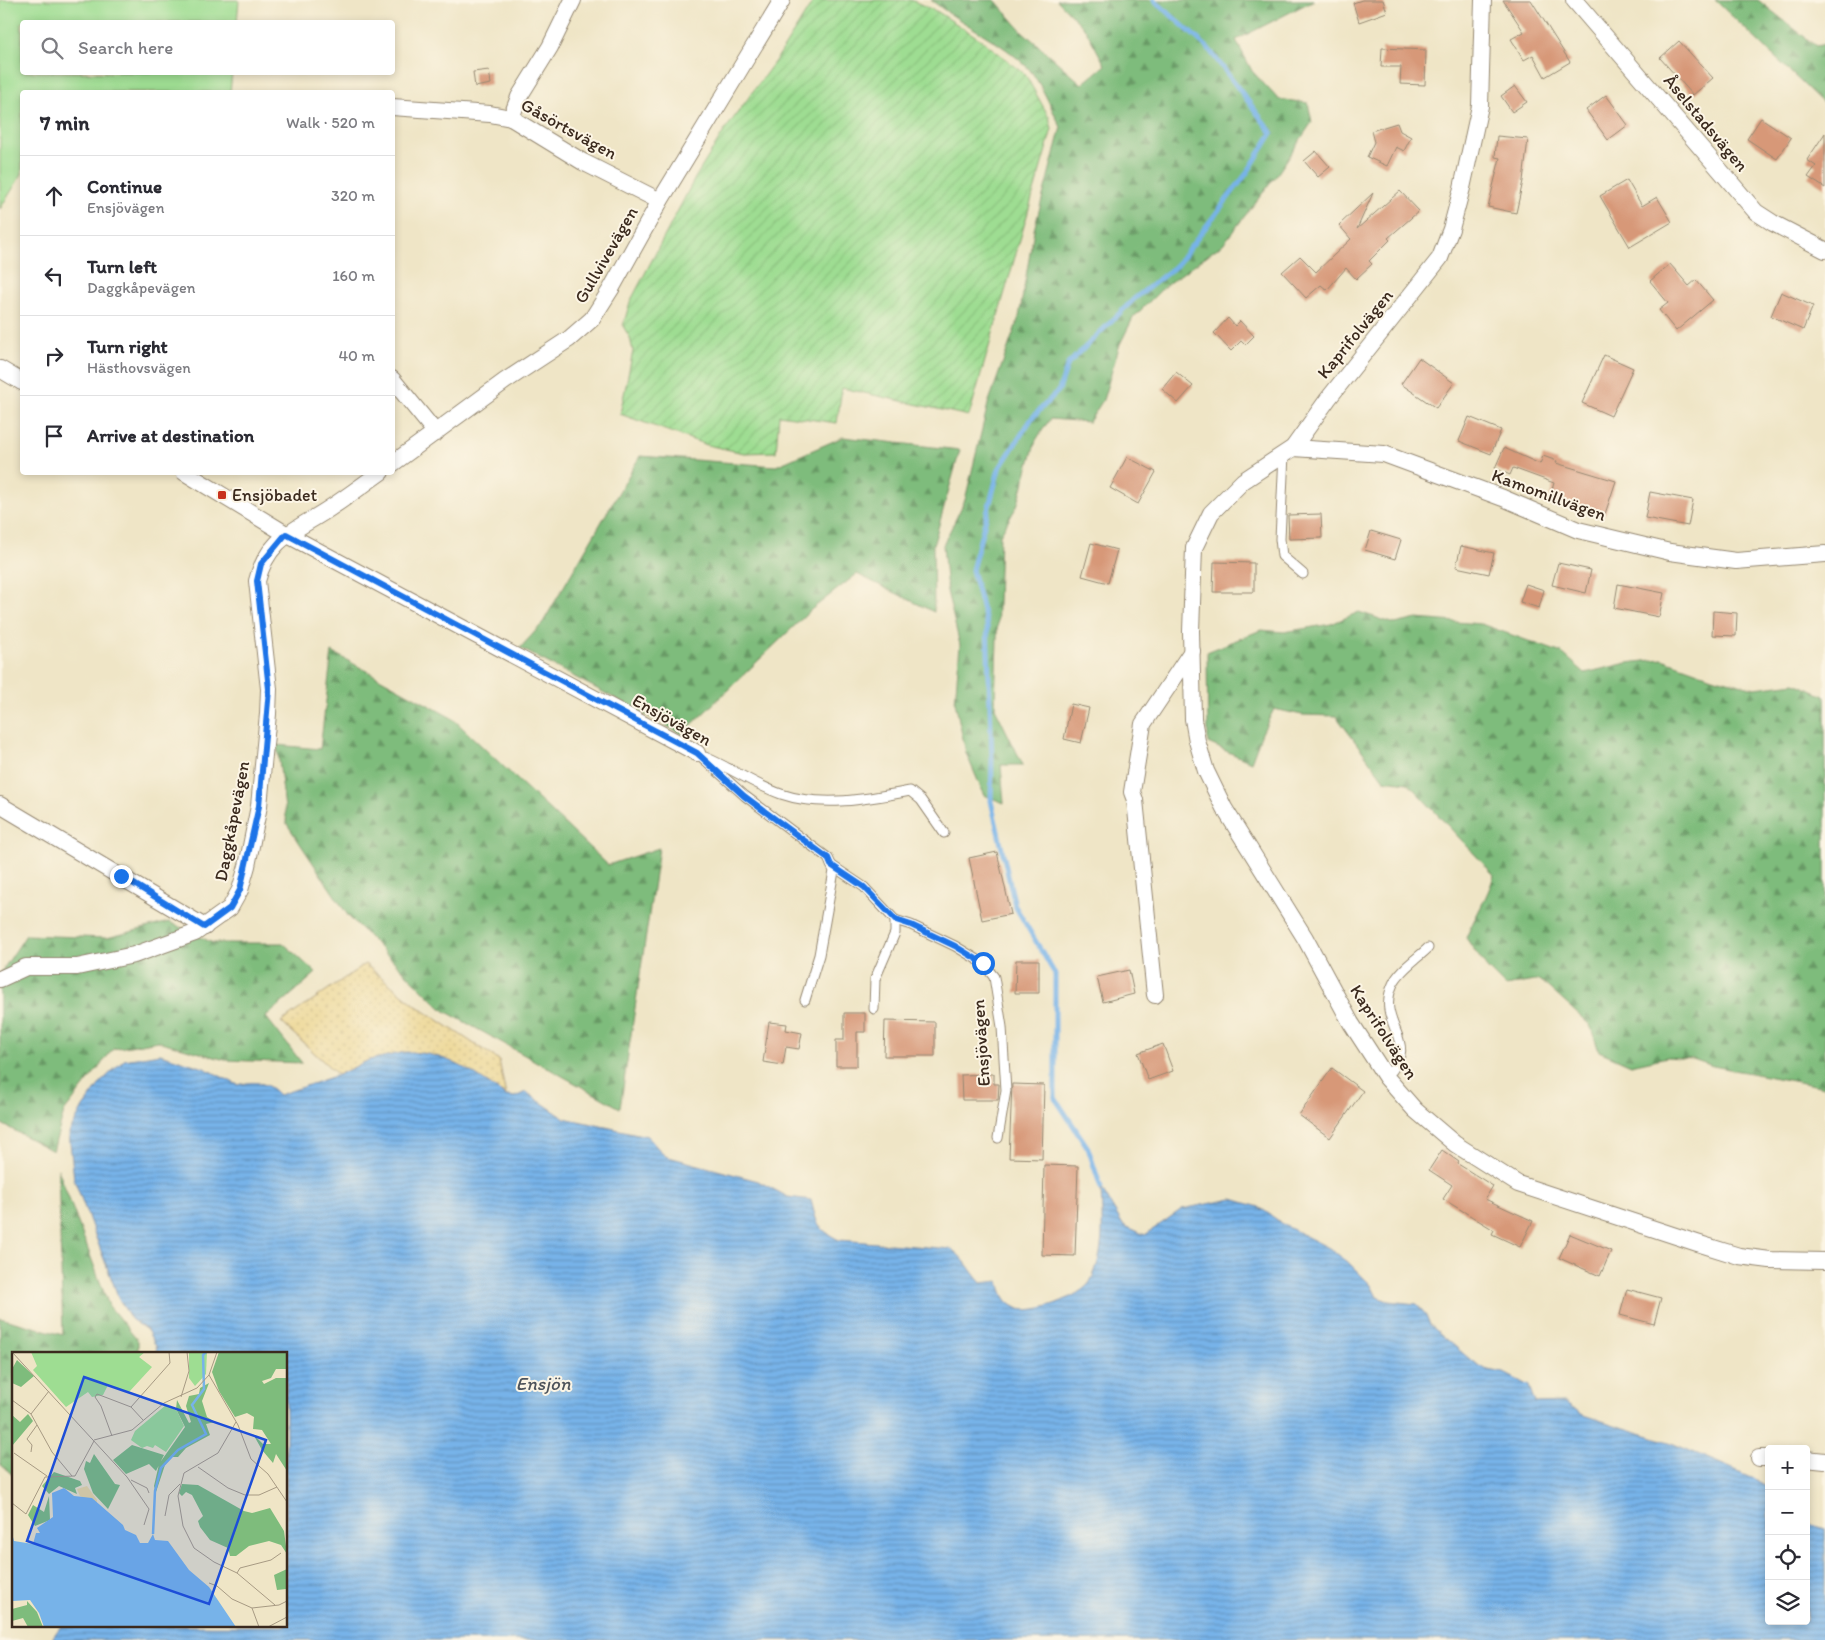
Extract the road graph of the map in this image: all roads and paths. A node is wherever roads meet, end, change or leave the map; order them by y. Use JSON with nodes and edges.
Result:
{"nodes":[{"id":1,"x":573,"y":0,"type":"edge"},
{"id":2,"x":782,"y":0,"type":"edge"},
{"id":3,"x":1484,"y":0,"type":"edge"},
{"id":4,"x":1574,"y":0,"type":"edge"},
{"id":5,"x":395,"y":107,"type":"edge"},
{"id":6,"x":511,"y":118,"type":"junction"},
{"id":7,"x":660,"y":201,"type":"junction"},
{"id":8,"x":1825,"y":250,"type":"edge"},
{"id":9,"x":0,"y":369,"type":"edge"},
{"id":10,"x":20,"y":381,"type":"edge"},
{"id":11,"x":395,"y":383,"type":"edge"},
{"id":12,"x":436,"y":433,"type":"junction"},
{"id":13,"x":1289,"y":451,"type":"junction"},
{"id":14,"x":395,"y":462,"type":"edge"},
{"id":15,"x":189,"y":475,"type":"edge"},
{"id":16,"x":377,"y":475,"type":"edge"},
{"id":17,"x":286,"y":534,"type":"junction"},
{"id":18,"x":1825,"y":554,"type":"edge"},
{"id":19,"x":1302,"y":574,"type":"dead end"},
{"id":20,"x":1192,"y":651,"type":"junction"},
{"id":21,"x":697,"y":753,"type":"junction"},
{"id":22,"x":0,"y":805,"type":"edge"},
{"id":23,"x":944,"y":834,"type":"dead end"},
{"id":24,"x":831,"y":865,"type":"junction"},
{"id":25,"x":896,"y":920,"type":"junction"},
{"id":26,"x":204,"y":927,"type":"junction"},
{"id":27,"x":1428,"y":948,"type":"dead end"},
{"id":28,"x":0,"y":979,"type":"edge"},
{"id":29,"x":1155,"y":995,"type":"dead end"},
{"id":30,"x":805,"y":1000,"type":"dead end"},
{"id":31,"x":874,"y":1009,"type":"dead end"},
{"id":32,"x":1386,"y":1076,"type":"junction"},
{"id":33,"x":998,"y":1138,"type":"dead end"},
{"id":34,"x":1825,"y":1261,"type":"edge"},
{"id":35,"x":1810,"y":1459,"type":"edge"},
{"id":36,"x":1825,"y":1461,"type":"edge"}],
"edges":[{"from":1,"to":6,"type":"street"},
{"from":2,"to":7,"type":"street","name":"Gullvivevägen"},
{"from":3,"to":13,"type":"street","name":"Kaprifolvägen"},
{"from":4,"to":8,"type":"street","name":"Åselstadsvägen"},
{"from":5,"to":6,"type":"street","name":"Gåsörtsvägen"},
{"from":6,"to":7,"type":"street","name":"Gåsörtsvägen"},
{"from":7,"to":12,"type":"street","name":"Gullvivevägen"},
{"from":9,"to":10,"type":"street"},
{"from":11,"to":12,"type":"street"},
{"from":12,"to":14,"type":"street","name":"Gullvivevägen"},
{"from":13,"to":18,"type":"street","name":"Kamomillvägen"},
{"from":13,"to":19,"type":"lane"},
{"from":13,"to":20,"type":"street","name":"Kaprifolvägen"},
{"from":15,"to":17,"type":"street","name":"Ensjövägen"},
{"from":16,"to":17,"type":"street"},
{"from":17,"to":21,"type":"street","name":"Ensjövägen"},
{"from":17,"to":26,"type":"street","name":"Daggkåpevägen"},
{"from":20,"to":29,"type":"street"},
{"from":20,"to":32,"type":"street","name":"Kaprifolvägen"},
{"from":21,"to":23,"type":"lane"},
{"from":21,"to":24,"type":"lane","name":"Ensjövägen"},
{"from":22,"to":26,"type":"street"},
{"from":24,"to":25,"type":"lane","name":"Ensjövägen"},
{"from":24,"to":30,"type":"lane"},
{"from":25,"to":31,"type":"lane"},
{"from":25,"to":33,"type":"lane","name":"Ensjövägen"},
{"from":26,"to":28,"type":"street","name":"Daggkåpevägen"},
{"from":27,"to":32,"type":"lane"},
{"from":32,"to":34,"type":"street","name":"Kaprifolvägen"},
{"from":35,"to":36,"type":"street"}]}
